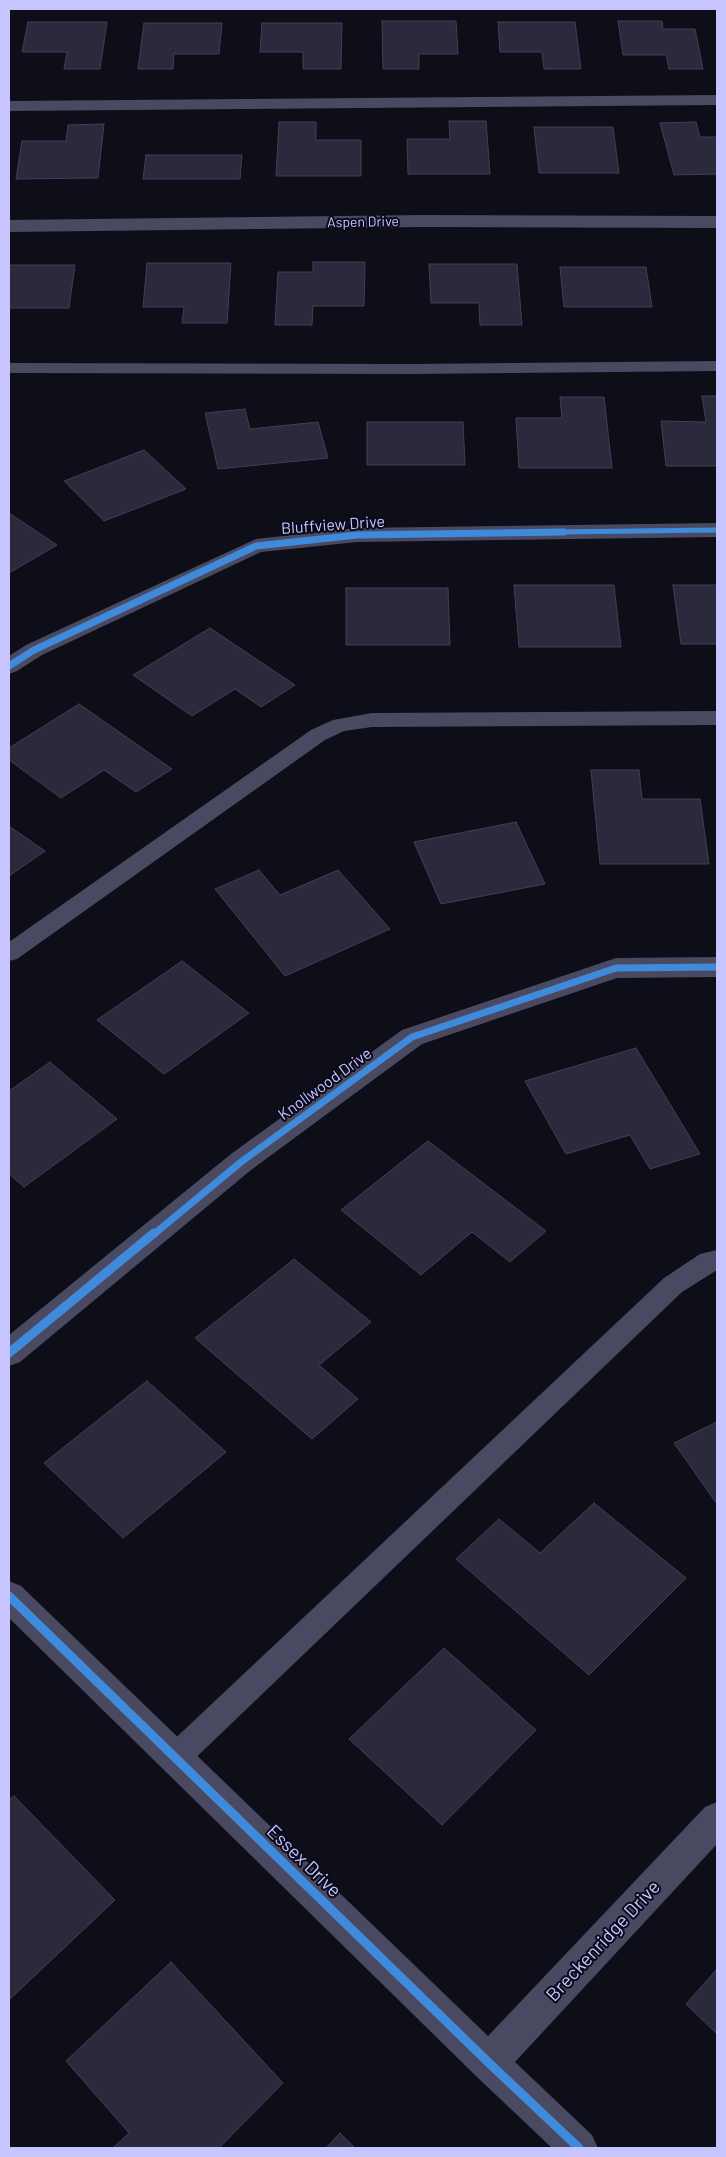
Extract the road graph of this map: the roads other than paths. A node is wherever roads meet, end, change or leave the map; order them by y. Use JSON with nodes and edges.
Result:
{"nodes":[{"id":1,"x":717,"y":100,"type":"edge"},
{"id":2,"x":9,"y":106,"type":"edge"},
{"id":3,"x":717,"y":222,"type":"edge"},
{"id":4,"x":9,"y":226,"type":"edge"},
{"id":5,"x":717,"y":366,"type":"edge"},
{"id":6,"x":9,"y":368,"type":"edge"},
{"id":7,"x":717,"y":530,"type":"edge"},
{"id":8,"x":9,"y":666,"type":"edge"},
{"id":9,"x":717,"y":718,"type":"edge"},
{"id":10,"x":9,"y":953,"type":"edge"},
{"id":11,"x":717,"y":967,"type":"edge"},
{"id":12,"x":717,"y":1260,"type":"edge"},
{"id":13,"x":9,"y":1353,"type":"edge"},
{"id":14,"x":9,"y":1596,"type":"edge"},
{"id":15,"x":175,"y":1758,"type":"junction"},
{"id":16,"x":717,"y":1819,"type":"edge"},
{"id":17,"x":489,"y":2063,"type":"junction"},
{"id":18,"x":579,"y":2148,"type":"edge"}],
"edges":[{"from":1,"to":2,"type":"lane"},
{"from":3,"to":4,"type":"street","name":"Aspen Drive"},
{"from":5,"to":6,"type":"lane"},
{"from":7,"to":8,"type":"street","name":"Bluffview Drive"},
{"from":9,"to":10,"type":"lane"},
{"from":11,"to":13,"type":"street","name":"Knollwood Drive"},
{"from":12,"to":15,"type":"lane"},
{"from":14,"to":15,"type":"street","name":"Essex Drive"},
{"from":15,"to":17,"type":"street","name":"Essex Drive"},
{"from":16,"to":17,"type":"street","name":"Breckenridge Drive"},
{"from":17,"to":18,"type":"street","name":"Essex Drive"}]}
